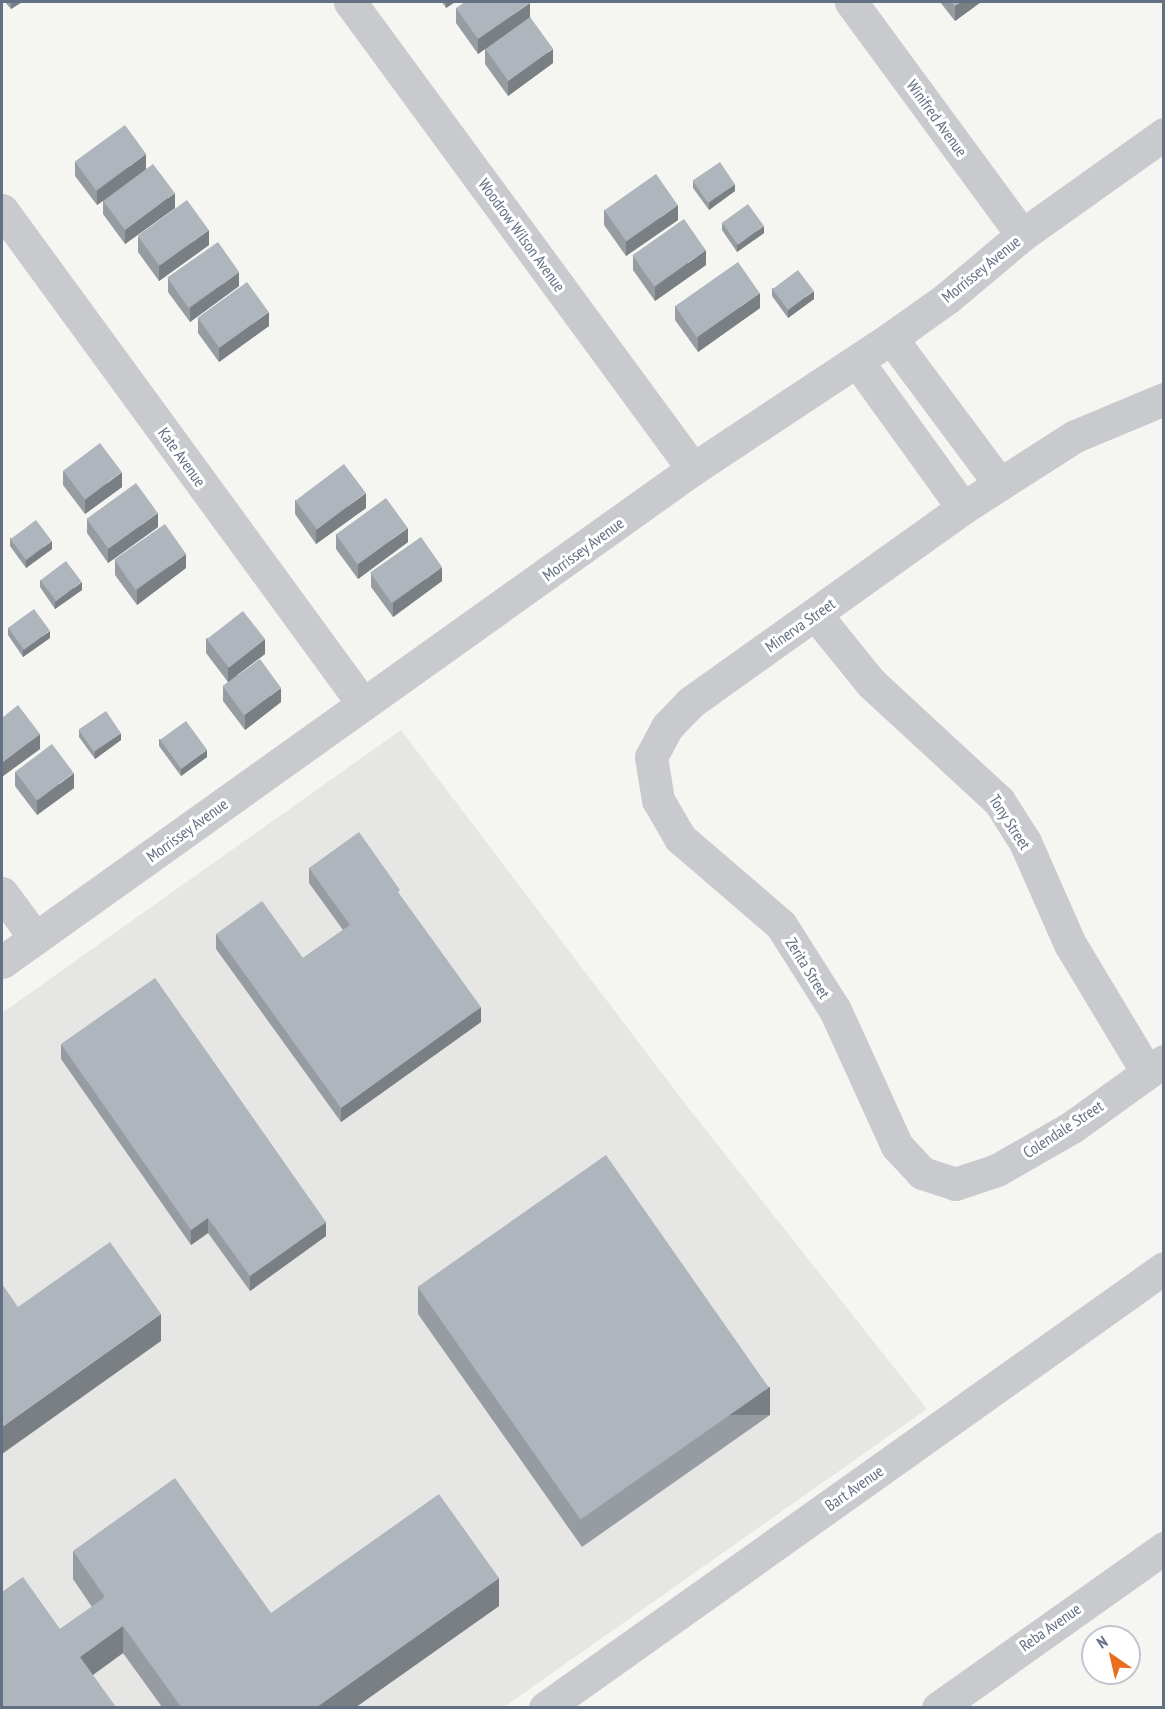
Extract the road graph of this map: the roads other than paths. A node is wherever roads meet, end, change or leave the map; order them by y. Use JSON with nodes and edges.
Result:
{"nodes":[{"id":1,"x":350,"y":2,"type":"edge"},
{"id":2,"x":851,"y":2,"type":"edge"},
{"id":3,"x":1164,"y":134,"type":"edge"},
{"id":4,"x":2,"y":210,"type":"edge"},
{"id":5,"x":1022,"y":235,"type":"junction"},
{"id":6,"x":891,"y":338,"type":"junction"},
{"id":7,"x":857,"y":361,"type":"junction"},
{"id":8,"x":1164,"y":399,"type":"edge"},
{"id":9,"x":693,"y":469,"type":"junction"},
{"id":10,"x":1000,"y":484,"type":"junction"},
{"id":11,"x":963,"y":508,"type":"junction"},
{"id":12,"x":816,"y":615,"type":"junction"},
{"id":13,"x":363,"y":704,"type":"junction"},
{"id":14,"x":651,"y":757,"type":"joint"},
{"id":15,"x":2,"y":892,"type":"edge"},
{"id":16,"x":35,"y":938,"type":"junction"},
{"id":17,"x":2,"y":962,"type":"edge"},
{"id":18,"x":1156,"y":1066,"type":"edge"},
{"id":19,"x":955,"y":1184,"type":"joint"},
{"id":20,"x":1164,"y":1268,"type":"edge"},
{"id":21,"x":1164,"y":1548,"type":"edge"},
{"id":22,"x":545,"y":1707,"type":"edge"},
{"id":23,"x":938,"y":1707,"type":"edge"}],
"edges":[{"from":1,"to":9,"type":"street","name":"Woodrow Wilson Avenue"},
{"from":2,"to":5,"type":"street","name":"Winifred Avenue"},
{"from":3,"to":5,"type":"street","name":"Morrissey Avenue"},
{"from":4,"to":13,"type":"street","name":"Kate Avenue"},
{"from":5,"to":6,"type":"street","name":"Morrissey Avenue"},
{"from":6,"to":7,"type":"street","name":"Morrissey Avenue"},
{"from":6,"to":10,"type":"street"},
{"from":7,"to":9,"type":"street","name":"Morrissey Avenue"},
{"from":7,"to":11,"type":"street"},
{"from":8,"to":10,"type":"street","name":"Minerva Street"},
{"from":9,"to":13,"type":"street","name":"Morrissey Avenue"},
{"from":10,"to":11,"type":"street","name":"Minerva Street"},
{"from":11,"to":12,"type":"street","name":"Minerva Street"},
{"from":12,"to":14,"type":"street","name":"Minerva Street"},
{"from":12,"to":18,"type":"street","name":"Tony Street"},
{"from":13,"to":16,"type":"street","name":"Morrissey Avenue"},
{"from":14,"to":19,"type":"street","name":"Zerita Street"},
{"from":15,"to":16,"type":"street"},
{"from":16,"to":17,"type":"street","name":"Morrissey Avenue"},
{"from":18,"to":19,"type":"street","name":"Colendale Street"},
{"from":20,"to":22,"type":"street","name":"Bart Avenue"},
{"from":21,"to":23,"type":"street","name":"Reba Avenue"}]}
